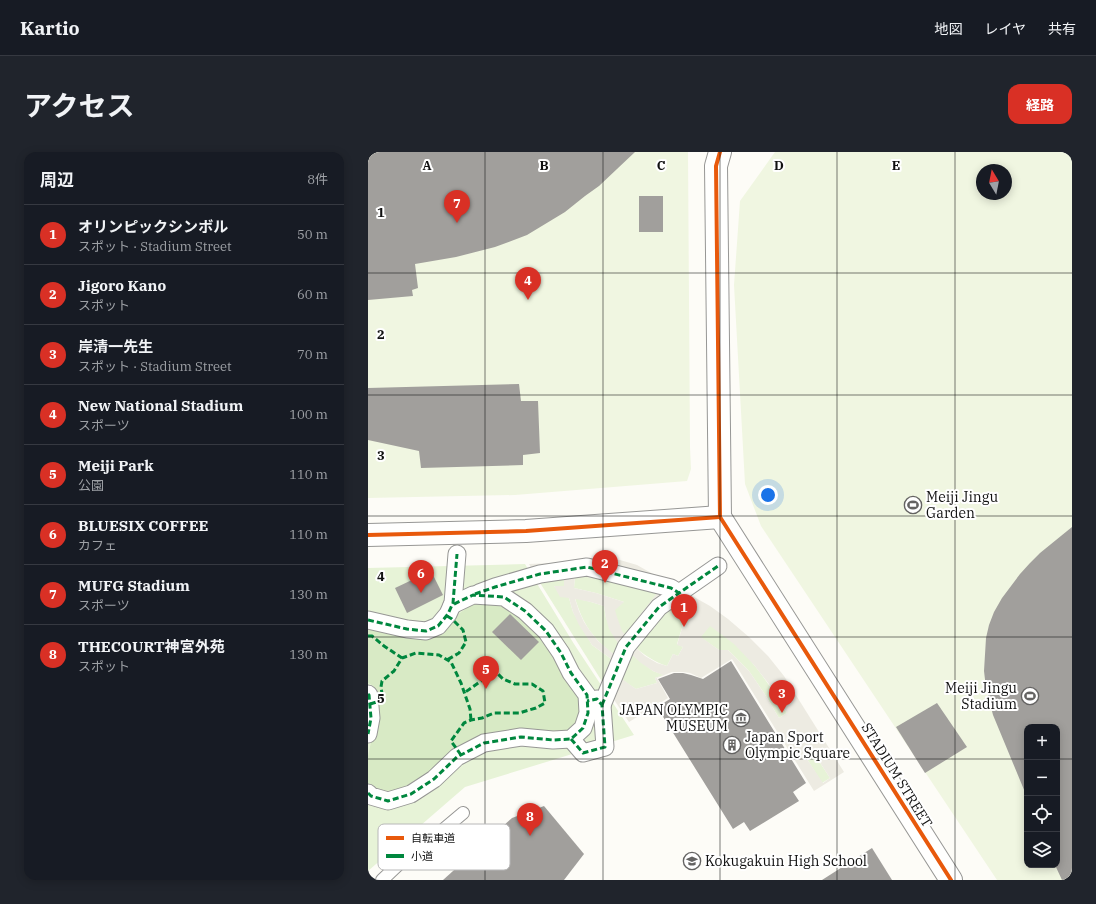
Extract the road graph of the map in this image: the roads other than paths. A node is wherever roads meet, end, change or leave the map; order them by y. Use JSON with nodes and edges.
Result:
{"nodes":[{"id":1,"x":732,"y":152,"type":"edge"},
{"id":2,"x":718,"y":159,"type":"edge"},
{"id":3,"x":720,"y":517,"type":"junction"},
{"id":4,"x":368,"y":535,"type":"edge"},
{"id":5,"x":457,"y":554,"type":"dead end"},
{"id":6,"x":718,"y":566,"type":"dead end"},
{"id":7,"x":679,"y":593,"type":"junction"},
{"id":8,"x":473,"y":595,"type":"junction"},
{"id":9,"x":452,"y":605,"type":"junction"},
{"id":10,"x":368,"y":620,"type":"edge"},
{"id":11,"x":368,"y":694,"type":"edge"},
{"id":12,"x":595,"y":703,"type":"junction"},
{"id":13,"x":368,"y":734,"type":"edge"},
{"id":14,"x":572,"y":738,"type":"junction"},
{"id":15,"x":368,"y":793,"type":"edge"},
{"id":16,"x":463,"y":813,"type":"dead end"},
{"id":17,"x":450,"y":824,"type":"edge"},
{"id":18,"x":393,"y":870,"type":"edge"},
{"id":19,"x":382,"y":880,"type":"edge"},
{"id":20,"x":951,"y":880,"type":"edge"}],
"edges":[{"from":1,"to":2,"type":"street"},
{"from":2,"to":3,"type":"street"},
{"from":3,"to":4,"type":"street"},
{"from":3,"to":20,"type":"street","name":"STADIUM STREET"},
{"from":5,"to":9,"type":"street"},
{"from":6,"to":7,"type":"street"},
{"from":7,"to":8,"type":"street"},
{"from":7,"to":12,"type":"street"},
{"from":8,"to":9,"type":"street"},
{"from":8,"to":12,"type":"street"},
{"from":9,"to":10,"type":"street"},
{"from":11,"to":13,"type":"street"},
{"from":12,"to":14,"type":"street"},
{"from":12,"to":14,"type":"street"},
{"from":14,"to":15,"type":"street"},
{"from":16,"to":17,"type":"lane"},
{"from":18,"to":19,"type":"lane"}]}
